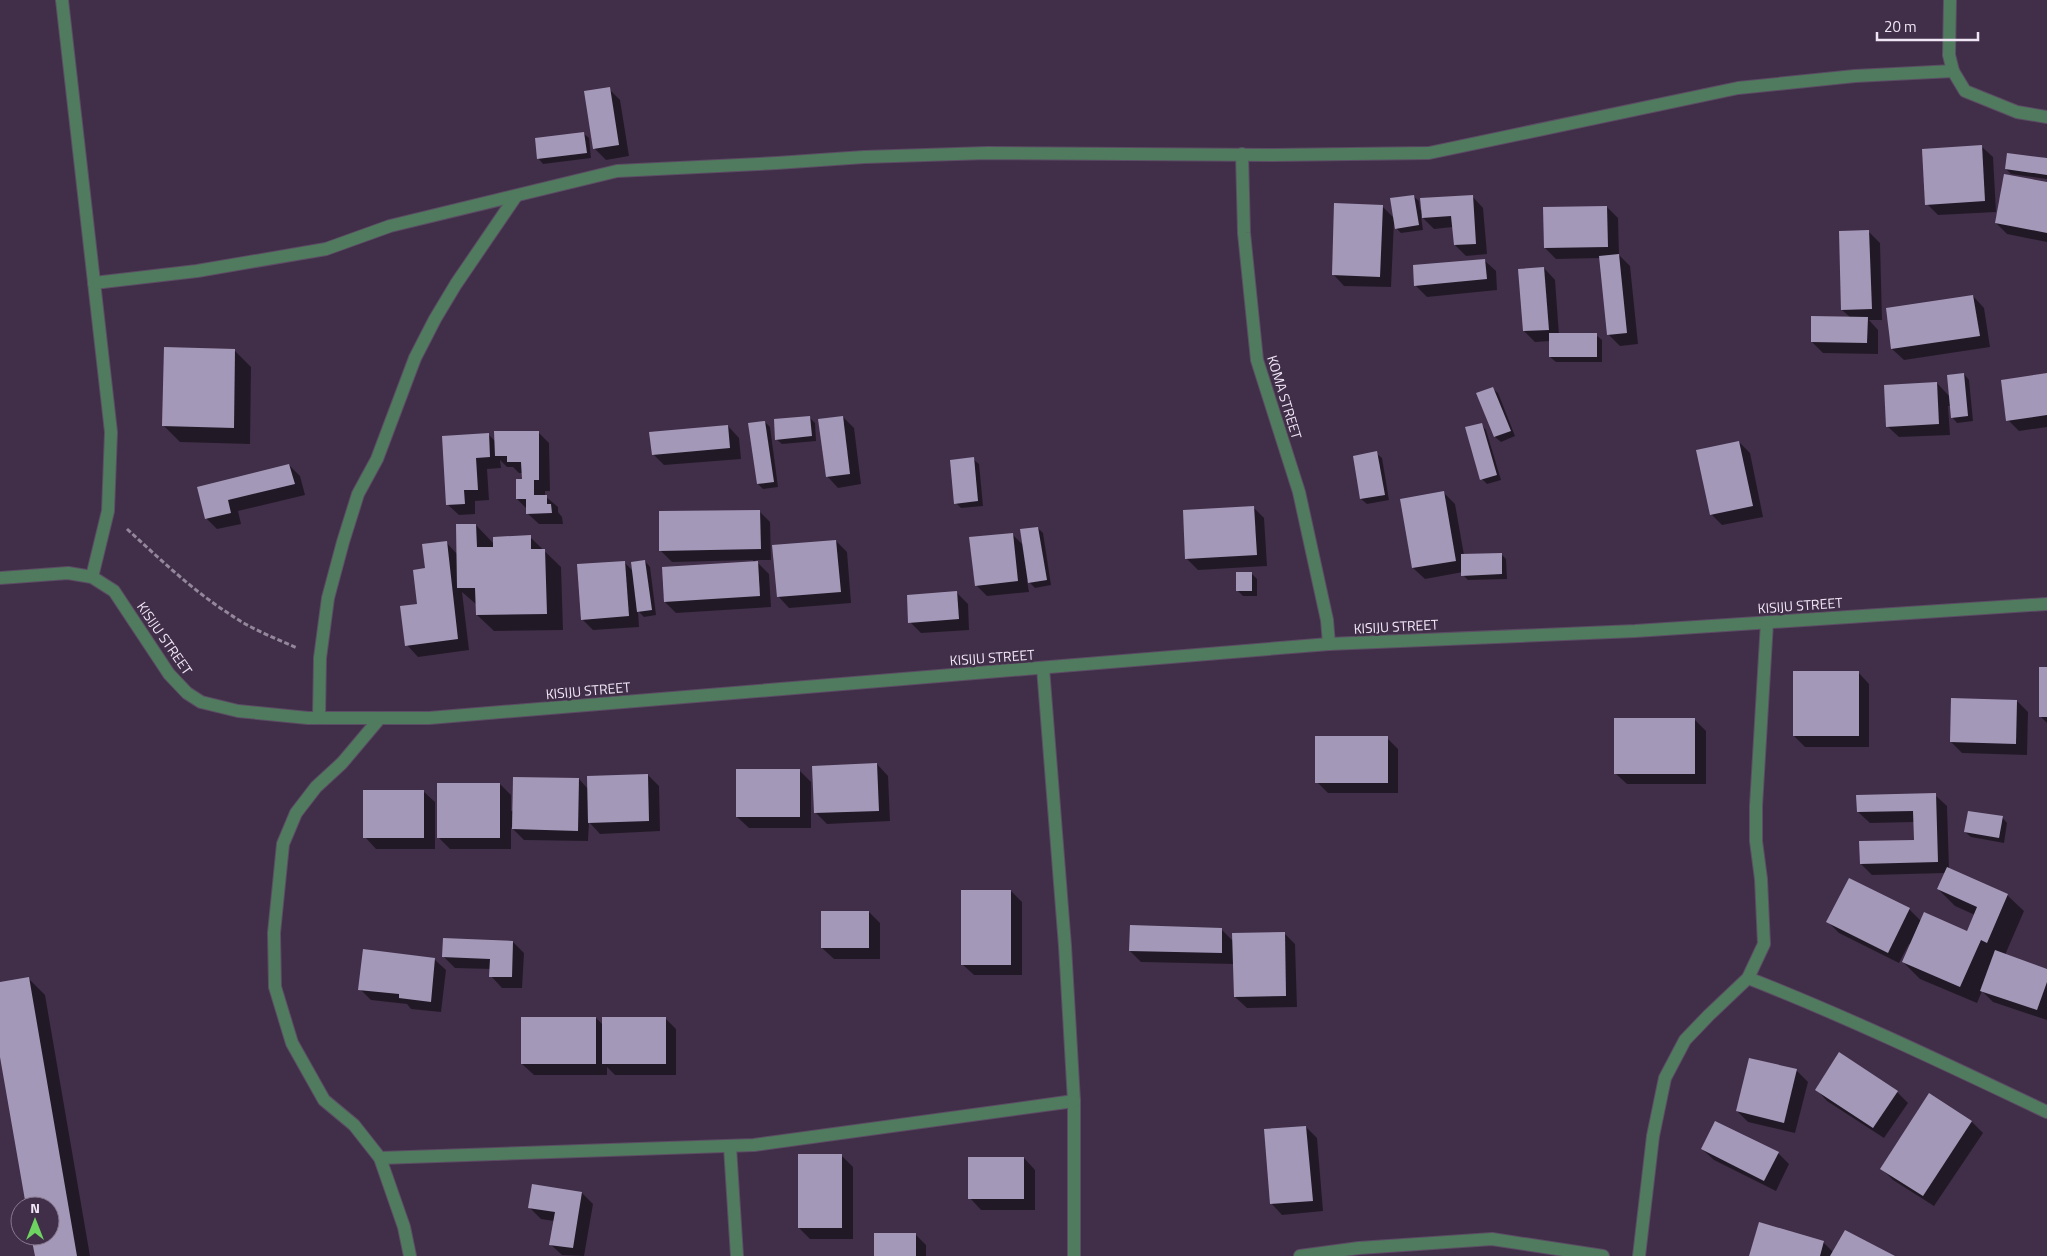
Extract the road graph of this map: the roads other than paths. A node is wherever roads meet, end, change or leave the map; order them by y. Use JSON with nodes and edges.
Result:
{"nodes":[{"id":1,"x":62,"y":0,"type":"edge"},
{"id":2,"x":1950,"y":0,"type":"edge"},
{"id":3,"x":1953,"y":71,"type":"junction"},
{"id":4,"x":2047,"y":118,"type":"edge"},
{"id":5,"x":1242,"y":154,"type":"junction"},
{"id":6,"x":516,"y":196,"type":"junction"},
{"id":7,"x":94,"y":283,"type":"junction"},
{"id":8,"x":92,"y":577,"type":"junction"},
{"id":9,"x":0,"y":578,"type":"edge"},
{"id":10,"x":2047,"y":604,"type":"edge"},
{"id":11,"x":1768,"y":622,"type":"junction"},
{"id":12,"x":1329,"y":644,"type":"junction"},
{"id":13,"x":1043,"y":668,"type":"junction"},
{"id":14,"x":319,"y":718,"type":"junction"},
{"id":15,"x":380,"y":718,"type":"junction"},
{"id":16,"x":1748,"y":978,"type":"junction"},
{"id":17,"x":1074,"y":1101,"type":"junction"},
{"id":18,"x":2047,"y":1112,"type":"edge"},
{"id":19,"x":730,"y":1147,"type":"junction"},
{"id":20,"x":380,"y":1158,"type":"junction"},
{"id":21,"x":410,"y":1256,"type":"edge"},
{"id":22,"x":736,"y":1256,"type":"edge"},
{"id":23,"x":1074,"y":1256,"type":"edge"},
{"id":24,"x":1300,"y":1256,"type":"edge"},
{"id":25,"x":1603,"y":1256,"type":"edge"},
{"id":26,"x":1639,"y":1256,"type":"edge"}],
"edges":[{"from":1,"to":7,"type":"street"},
{"from":2,"to":3,"type":"street"},
{"from":3,"to":4,"type":"street"},
{"from":3,"to":5,"type":"street"},
{"from":5,"to":6,"type":"street"},
{"from":5,"to":12,"type":"street","name":"KOMA STREET"},
{"from":6,"to":7,"type":"street"},
{"from":6,"to":14,"type":"street"},
{"from":7,"to":8,"type":"street"},
{"from":8,"to":9,"type":"street","name":"KISIJU STREET"},
{"from":8,"to":14,"type":"street","name":"KISIJU STREET"},
{"from":10,"to":11,"type":"street","name":"KISIJU STREET"},
{"from":11,"to":12,"type":"street","name":"KISIJU STREET"},
{"from":11,"to":16,"type":"street"},
{"from":12,"to":13,"type":"street","name":"KISIJU STREET"},
{"from":13,"to":15,"type":"street","name":"KISIJU STREET"},
{"from":13,"to":17,"type":"street"},
{"from":14,"to":15,"type":"street","name":"KISIJU STREET"},
{"from":15,"to":20,"type":"street"},
{"from":16,"to":18,"type":"street"},
{"from":16,"to":26,"type":"street"},
{"from":17,"to":19,"type":"street"},
{"from":17,"to":23,"type":"street"},
{"from":19,"to":20,"type":"street"},
{"from":19,"to":22,"type":"street"},
{"from":20,"to":21,"type":"street"},
{"from":24,"to":25,"type":"street"}]}
